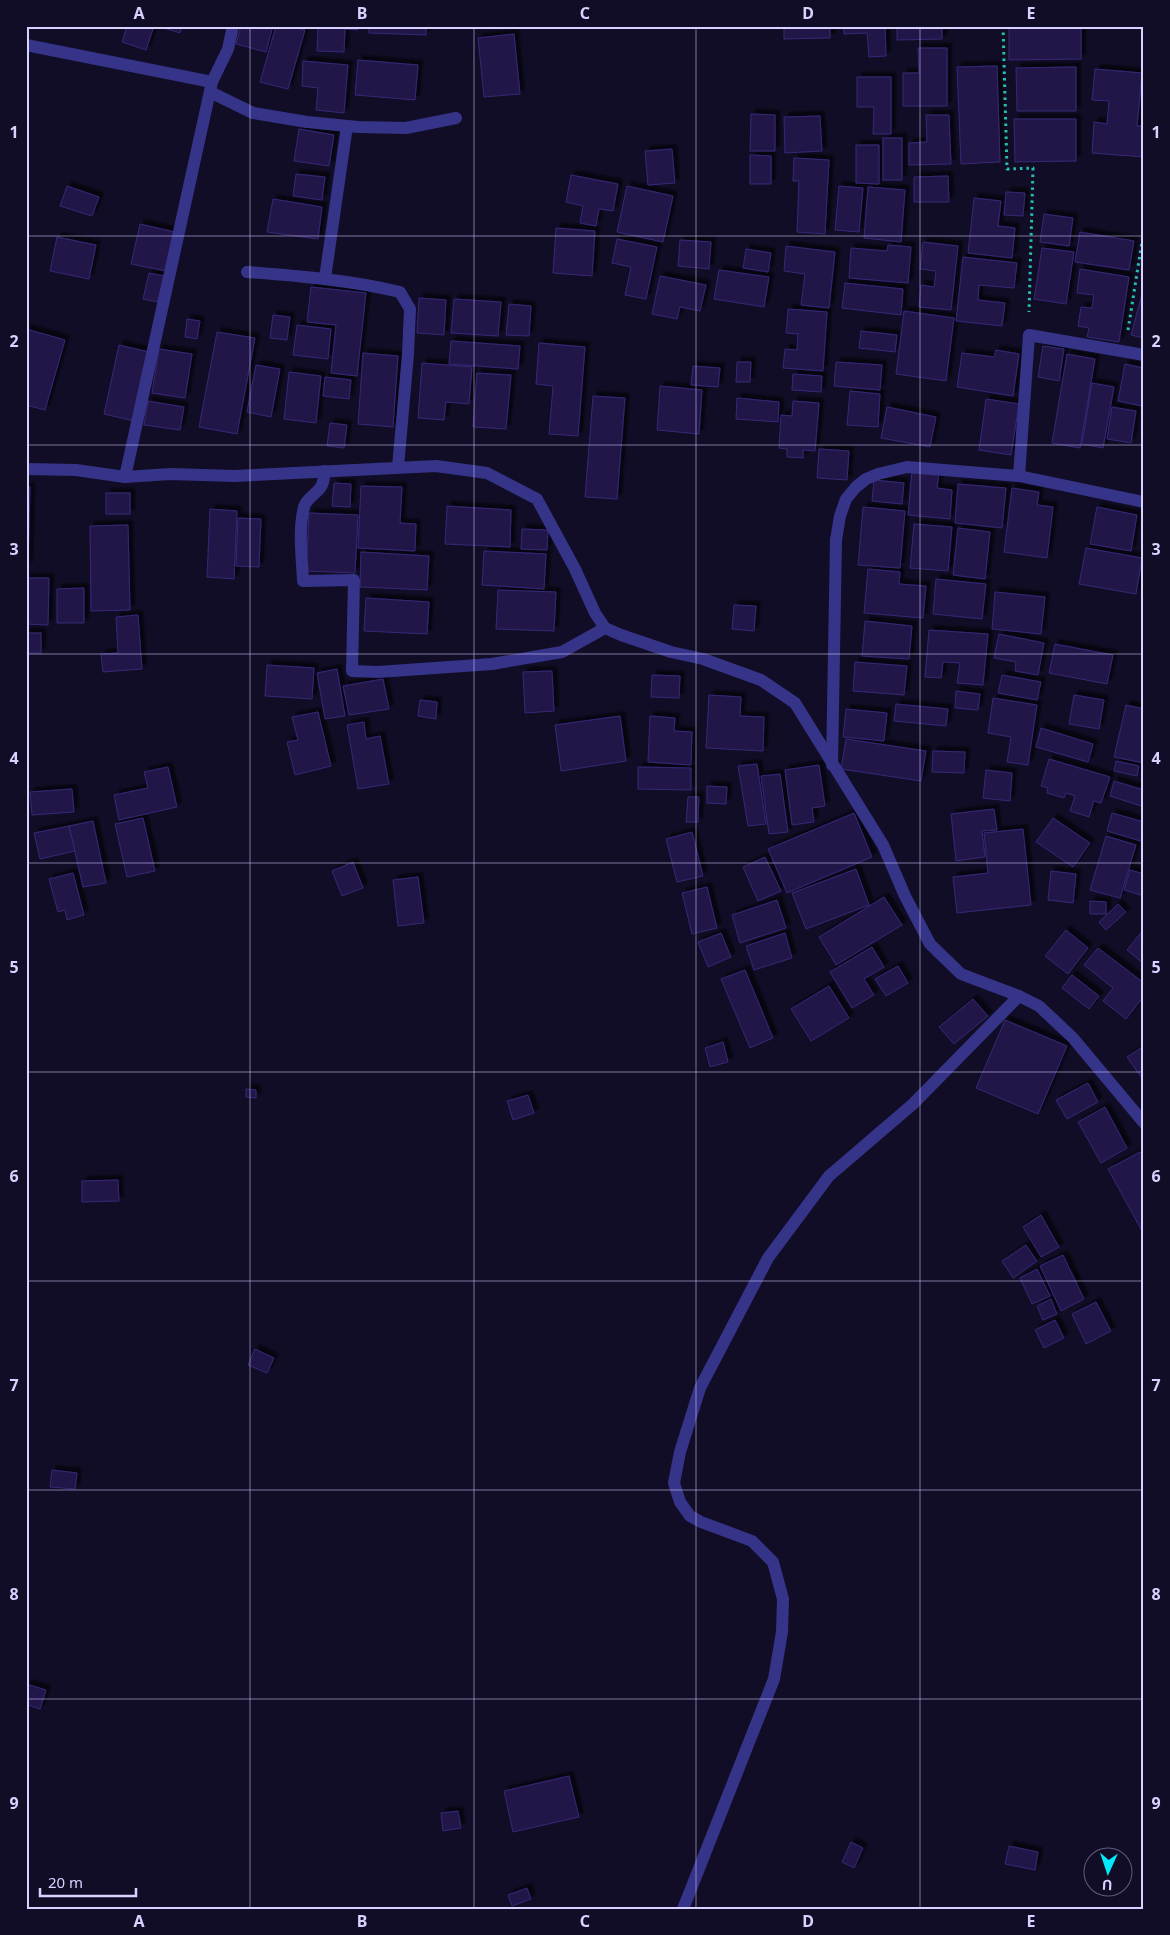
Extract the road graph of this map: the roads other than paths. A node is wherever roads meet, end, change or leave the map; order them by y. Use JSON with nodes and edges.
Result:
{"nodes":[{"id":1,"x":233,"y":26,"type":"edge"},
{"id":2,"x":26,"y":45,"type":"edge"},
{"id":3,"x":211,"y":87,"type":"junction"},
{"id":4,"x":456,"y":118,"type":"dead end"},
{"id":5,"x":348,"y":126,"type":"junction"},
{"id":6,"x":246,"y":272,"type":"dead end"},
{"id":7,"x":325,"y":278,"type":"junction"},
{"id":8,"x":1144,"y":355,"type":"edge"},
{"id":9,"x":398,"y":468,"type":"junction"},
{"id":10,"x":26,"y":469,"type":"edge"},
{"id":11,"x":324,"y":471,"type":"junction"},
{"id":12,"x":1019,"y":476,"type":"junction"},
{"id":13,"x":124,"y":477,"type":"junction"},
{"id":14,"x":1144,"y":502,"type":"edge"},
{"id":15,"x":605,"y":628,"type":"junction"},
{"id":16,"x":832,"y":765,"type":"junction"},
{"id":17,"x":1019,"y":996,"type":"junction"},
{"id":18,"x":1144,"y":1123,"type":"edge"},
{"id":19,"x":683,"y":1909,"type":"edge"}],
"edges":[{"from":1,"to":3,"type":"street"},
{"from":2,"to":3,"type":"street"},
{"from":3,"to":5,"type":"street"},
{"from":3,"to":13,"type":"street"},
{"from":4,"to":5,"type":"street"},
{"from":5,"to":7,"type":"street"},
{"from":6,"to":7,"type":"street"},
{"from":7,"to":9,"type":"street"},
{"from":8,"to":12,"type":"street"},
{"from":9,"to":11,"type":"street"},
{"from":9,"to":15,"type":"street"},
{"from":10,"to":13,"type":"street"},
{"from":11,"to":13,"type":"street"},
{"from":11,"to":15,"type":"street"},
{"from":12,"to":14,"type":"street"},
{"from":12,"to":16,"type":"street"},
{"from":15,"to":16,"type":"street"},
{"from":16,"to":17,"type":"street"},
{"from":17,"to":18,"type":"street"},
{"from":17,"to":19,"type":"street"}]}
